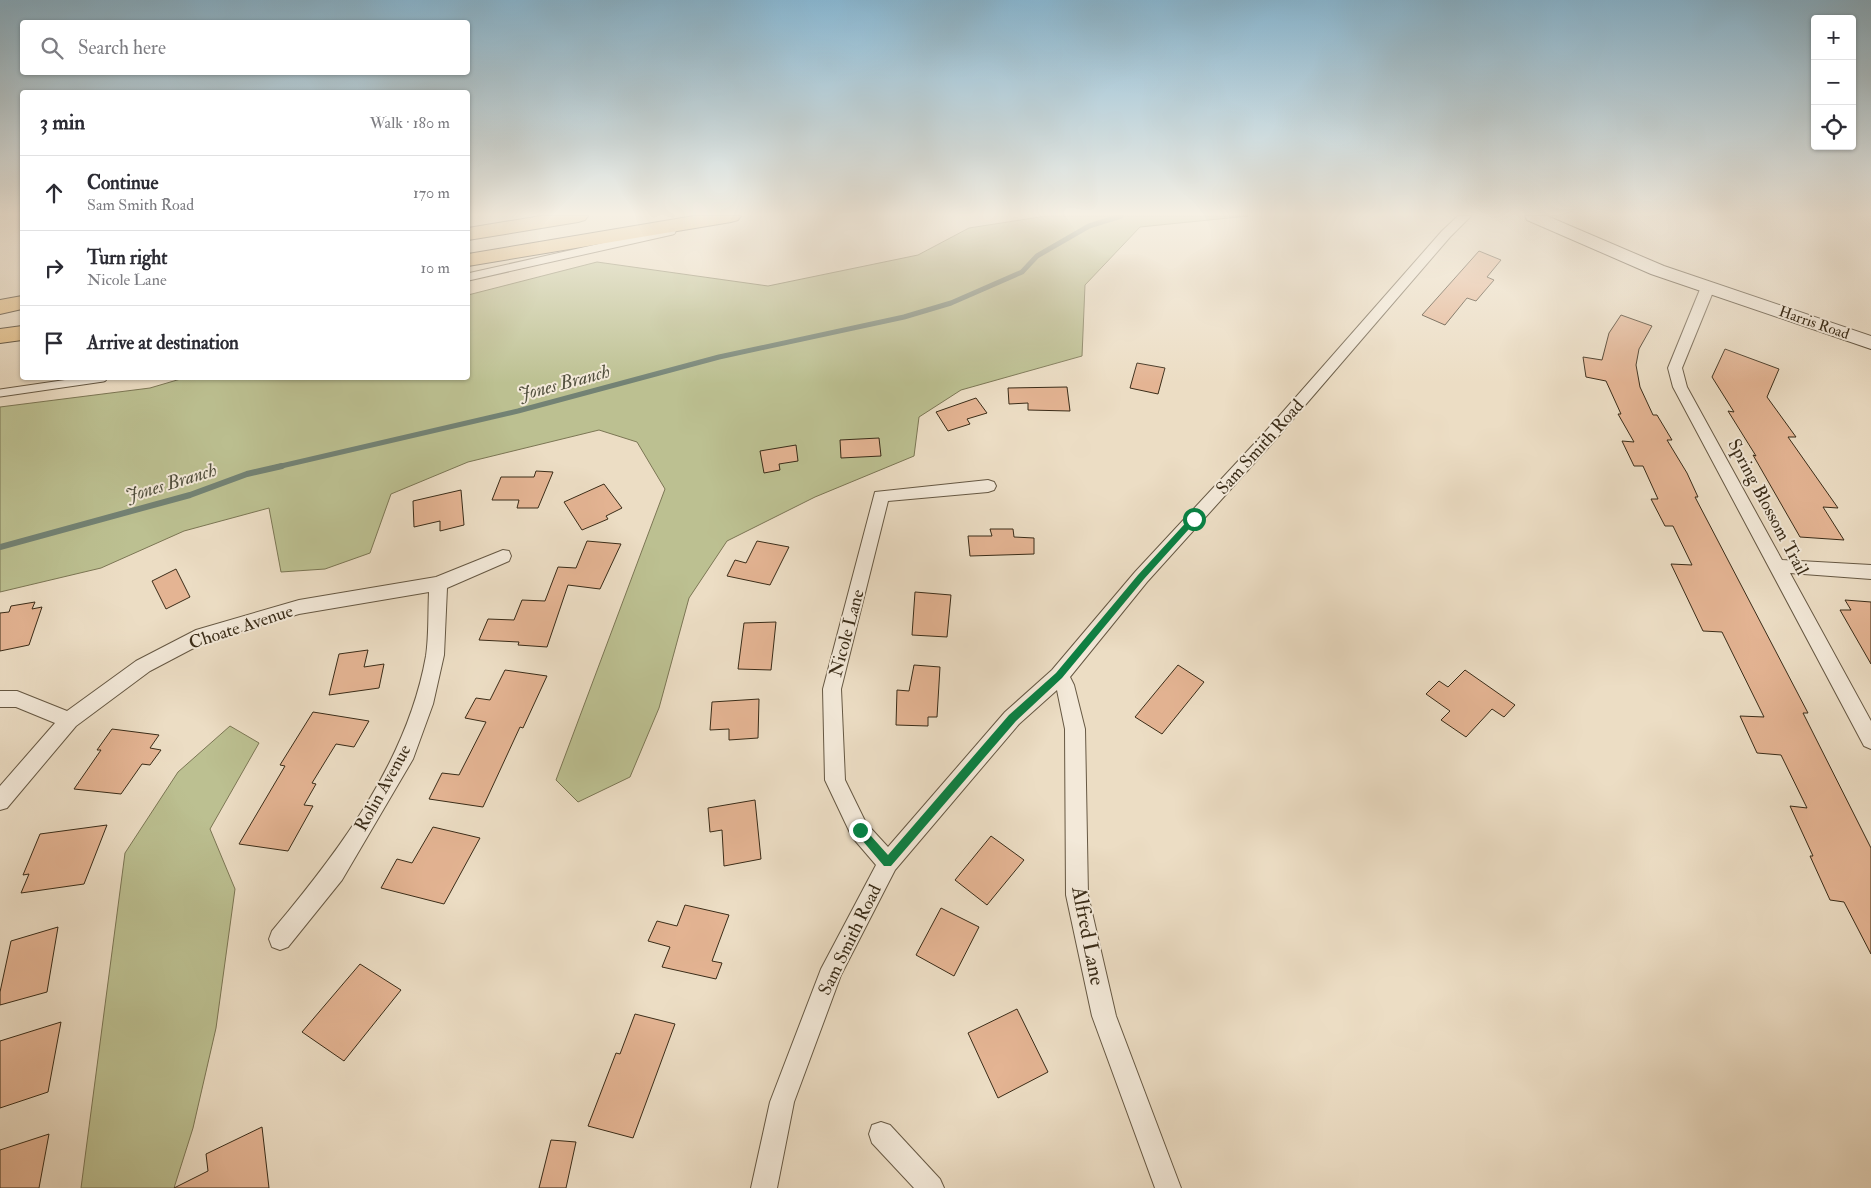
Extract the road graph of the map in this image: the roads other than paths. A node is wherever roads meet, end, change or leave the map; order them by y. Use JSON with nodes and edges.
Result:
{"nodes":[{"id":1,"x":489,"y":271,"type":"edge"},
{"id":2,"x":1413,"y":271,"type":"edge"},
{"id":3,"x":1660,"y":271,"type":"edge"},
{"id":4,"x":470,"y":276,"type":"edge"},
{"id":5,"x":1708,"y":288,"type":"junction"},
{"id":6,"x":20,"y":303,"type":"edge"},
{"id":7,"x":0,"y":307,"type":"edge"},
{"id":8,"x":20,"y":333,"type":"edge"},
{"id":9,"x":0,"y":336,"type":"edge"},
{"id":10,"x":1871,"y":342,"type":"edge"},
{"id":11,"x":89,"y":380,"type":"edge"},
{"id":12,"x":0,"y":393,"type":"edge"},
{"id":13,"x":988,"y":486,"type":"dead end"},
{"id":14,"x":503,"y":556,"type":"dead end"},
{"id":15,"x":1777,"y":566,"type":"junction"},
{"id":16,"x":1871,"y":572,"type":"edge"},
{"id":17,"x":438,"y":584,"type":"junction"},
{"id":18,"x":1059,"y":676,"type":"junction"},
{"id":19,"x":0,"y":699,"type":"edge"},
{"id":20,"x":69,"y":720,"type":"junction"},
{"id":21,"x":1871,"y":740,"type":"edge"},
{"id":22,"x":0,"y":801,"type":"edge"},
{"id":23,"x":888,"y":863,"type":"junction"},
{"id":24,"x":280,"y":939,"type":"dead end"},
{"id":25,"x":881,"y":1134,"type":"dead end"},
{"id":26,"x":764,"y":1188,"type":"edge"},
{"id":27,"x":931,"y":1188,"type":"edge"},
{"id":28,"x":1168,"y":1188,"type":"edge"}],
"edges":[{"from":1,"to":4,"type":"lane"},
{"from":2,"to":18,"type":"street","name":"Sam Smith Road"},
{"from":3,"to":5,"type":"street","name":"Harris Road"},
{"from":5,"to":10,"type":"street","name":"Harris Road"},
{"from":5,"to":15,"type":"street","name":"Spring Blossom Trail"},
{"from":6,"to":7,"type":"highway"},
{"from":8,"to":9,"type":"highway"},
{"from":11,"to":12,"type":"lane"},
{"from":13,"to":23,"type":"street","name":"Nicole Lane"},
{"from":14,"to":17,"type":"street","name":"Choate Avenue"},
{"from":15,"to":16,"type":"street"},
{"from":15,"to":21,"type":"street","name":"Spring Blossom Trail"},
{"from":17,"to":20,"type":"street","name":"Choate Avenue"},
{"from":17,"to":24,"type":"street","name":"Rolin Avenue"},
{"from":18,"to":23,"type":"street","name":"Sam Smith Road"},
{"from":18,"to":28,"type":"street","name":"Alfred Lane"},
{"from":19,"to":20,"type":"street"},
{"from":20,"to":22,"type":"street","name":"Choate Avenue"},
{"from":23,"to":26,"type":"street","name":"Sam Smith Road"},
{"from":25,"to":27,"type":"street"}]}
